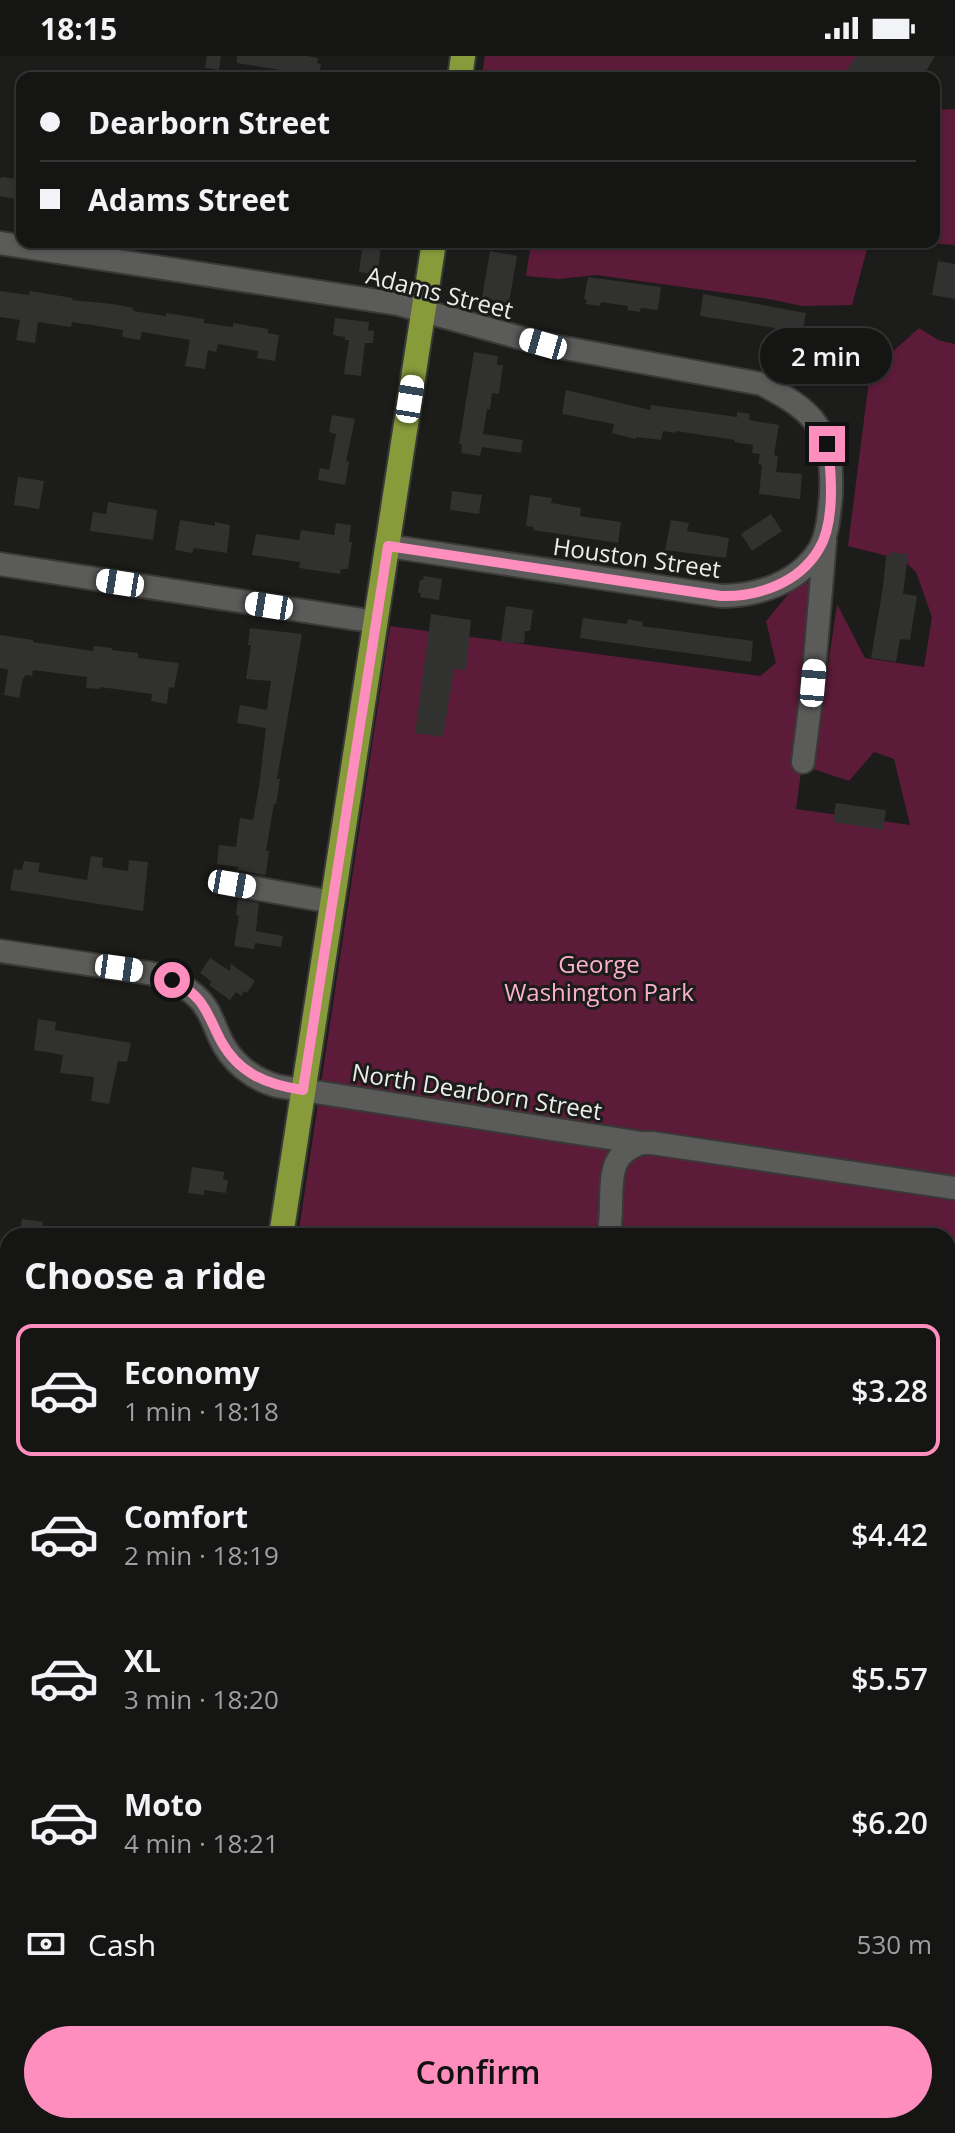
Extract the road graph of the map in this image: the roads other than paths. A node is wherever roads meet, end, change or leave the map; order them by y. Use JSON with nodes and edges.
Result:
{"nodes":[{"id":1,"x":33,"y":248,"type":"edge"},
{"id":2,"x":433,"y":248,"type":"edge"},
{"id":3,"x":424,"y":311,"type":"junction"},
{"id":4,"x":830,"y":505,"type":"joint"},
{"id":5,"x":825,"y":533,"type":"junction"},
{"id":6,"x":388,"y":546,"type":"junction"},
{"id":7,"x":0,"y":564,"type":"edge"},
{"id":8,"x":376,"y":622,"type":"junction"},
{"id":9,"x":803,"y":762,"type":"dead end"},
{"id":10,"x":232,"y":884,"type":"dead end"},
{"id":11,"x":332,"y":902,"type":"junction"},
{"id":12,"x":0,"y":951,"type":"edge"},
{"id":13,"x":303,"y":1090,"type":"junction"},
{"id":14,"x":642,"y":1143,"type":"junction"},
{"id":15,"x":955,"y":1188,"type":"edge"},
{"id":16,"x":282,"y":1228,"type":"edge"},
{"id":17,"x":609,"y":1228,"type":"edge"}],
"edges":[{"from":1,"to":3,"type":"street","name":"Adams Street"},
{"from":2,"to":3,"type":"main road"},
{"from":3,"to":4,"type":"street","name":"Adams Street"},
{"from":3,"to":6,"type":"main road"},
{"from":4,"to":5,"type":"street","name":"Houston Street"},
{"from":5,"to":6,"type":"street","name":"Houston Street"},
{"from":5,"to":9,"type":"street"},
{"from":6,"to":8,"type":"main road"},
{"from":7,"to":8,"type":"street"},
{"from":8,"to":11,"type":"main road"},
{"from":10,"to":11,"type":"street"},
{"from":11,"to":13,"type":"main road"},
{"from":12,"to":13,"type":"street","name":"North Dearborn Street"},
{"from":13,"to":14,"type":"street","name":"North Dearborn Street"},
{"from":13,"to":16,"type":"main road"},
{"from":14,"to":15,"type":"street","name":"North Dearborn Street"},
{"from":14,"to":17,"type":"street"}]}
